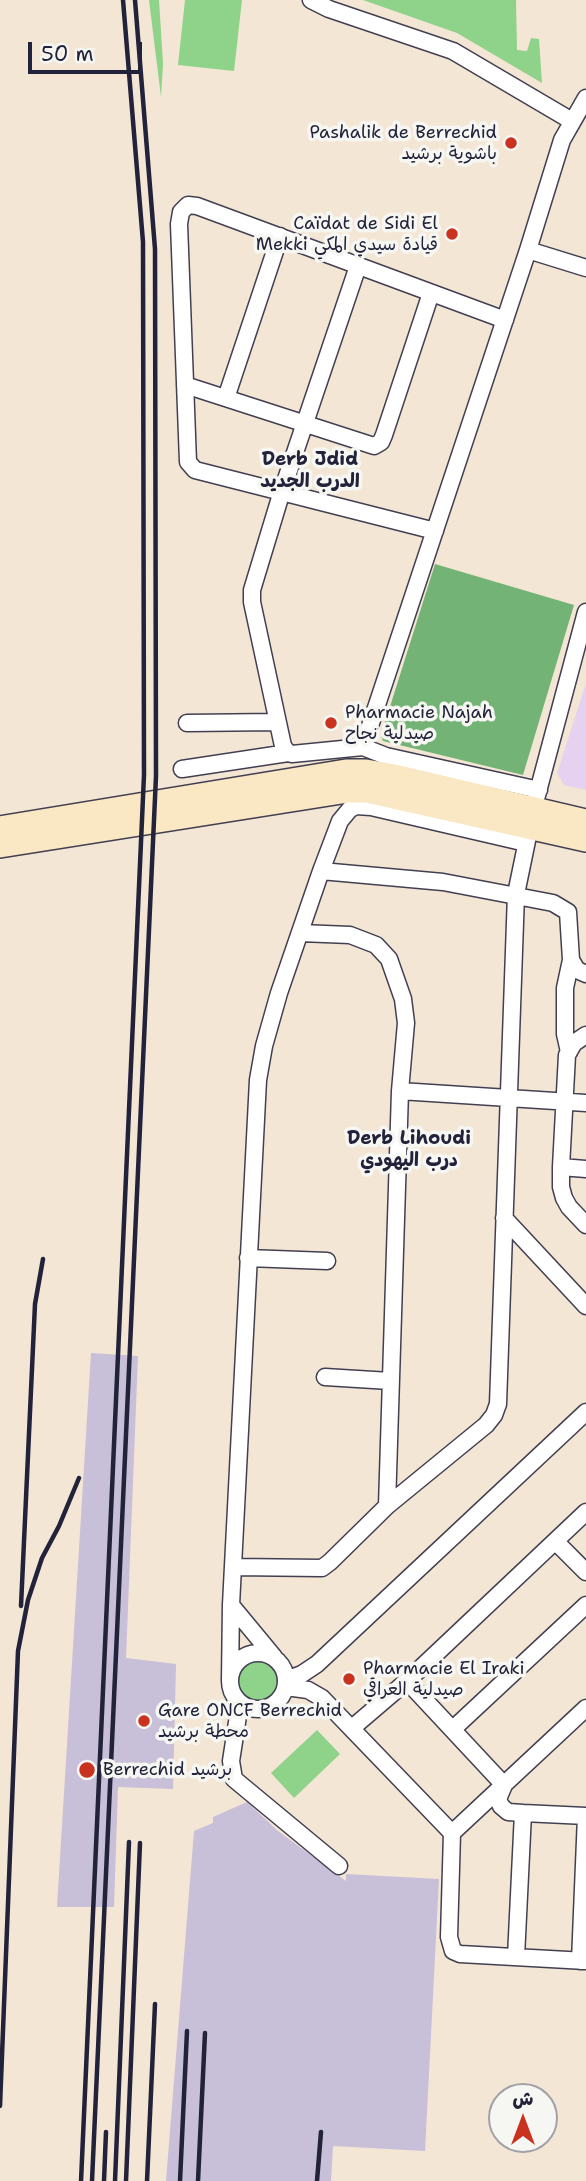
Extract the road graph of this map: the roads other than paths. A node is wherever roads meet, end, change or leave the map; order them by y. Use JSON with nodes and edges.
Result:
{"nodes":[{"id":1,"x":312,"y":0,"type":"edge"},
{"id":2,"x":581,"y":110,"type":"edge"},
{"id":3,"x":280,"y":236,"type":"junction"},
{"id":4,"x":528,"y":250,"type":"junction"},
{"id":5,"x":358,"y":267,"type":"junction"},
{"id":6,"x":586,"y":268,"type":"edge"},
{"id":7,"x":431,"y":293,"type":"junction"},
{"id":8,"x":505,"y":320,"type":"junction"},
{"id":9,"x":186,"y":385,"type":"junction"},
{"id":10,"x":226,"y":398,"type":"junction"},
{"id":11,"x":306,"y":423,"type":"junction"},
{"id":12,"x":282,"y":491,"type":"junction"},
{"id":13,"x":435,"y":531,"type":"junction"},
{"id":14,"x":586,"y":612,"type":"edge"},
{"id":15,"x":278,"y":722,"type":"junction"},
{"id":16,"x":187,"y":723,"type":"dead end"},
{"id":17,"x":363,"y":747,"type":"junction"},
{"id":18,"x":288,"y":753,"type":"junction"},
{"id":19,"x":182,"y":769,"type":"dead end"},
{"id":20,"x":532,"y":817,"type":"junction"},
{"id":21,"x":586,"y":821,"type":"edge"},
{"id":22,"x":0,"y":828,"type":"edge"},
{"id":23,"x":586,"y":840,"type":"edge"},
{"id":24,"x":0,"y":846,"type":"edge"},
{"id":25,"x":321,"y":871,"type":"junction"},
{"id":26,"x":516,"y":894,"type":"junction"},
{"id":27,"x":300,"y":933,"type":"junction"},
{"id":28,"x":571,"y":960,"type":"junction"},
{"id":29,"x":586,"y":974,"type":"edge"},
{"id":30,"x":586,"y":1035,"type":"edge"},
{"id":31,"x":569,"y":1052,"type":"junction"},
{"id":32,"x":400,"y":1091,"type":"junction"},
{"id":33,"x":509,"y":1098,"type":"junction"},
{"id":34,"x":565,"y":1101,"type":"junction"},
{"id":35,"x":586,"y":1103,"type":"edge"},
{"id":36,"x":561,"y":1167,"type":"junction"},
{"id":37,"x":586,"y":1169,"type":"edge"},
{"id":38,"x":505,"y":1218,"type":"junction"},
{"id":39,"x":586,"y":1224,"type":"edge"},
{"id":40,"x":248,"y":1258,"type":"junction"},
{"id":41,"x":327,"y":1261,"type":"dead end"},
{"id":42,"x":586,"y":1306,"type":"edge"},
{"id":43,"x":325,"y":1377,"type":"dead end"},
{"id":44,"x":390,"y":1381,"type":"junction"},
{"id":45,"x":586,"y":1412,"type":"edge"},
{"id":46,"x":387,"y":1506,"type":"junction"},
{"id":47,"x":586,"y":1512,"type":"edge"},
{"id":48,"x":556,"y":1542,"type":"junction"},
{"id":49,"x":233,"y":1567,"type":"junction"},
{"id":50,"x":586,"y":1572,"type":"edge"},
{"id":51,"x":231,"y":1605,"type":"junction"},
{"id":52,"x":586,"y":1605,"type":"edge"},
{"id":53,"x":278,"y":1661,"type":"junction"},
{"id":54,"x":230,"y":1680,"type":"junction"},
{"id":55,"x":407,"y":1681,"type":"junction"},
{"id":56,"x":286,"y":1683,"type":"junction"},
{"id":57,"x":240,"y":1703,"type":"junction"},
{"id":58,"x":586,"y":1708,"type":"edge"},
{"id":59,"x":352,"y":1728,"type":"junction"},
{"id":60,"x":453,"y":1729,"type":"junction"},
{"id":61,"x":504,"y":1785,"type":"junction"},
{"id":62,"x":523,"y":1813,"type":"junction"},
{"id":63,"x":586,"y":1816,"type":"edge"},
{"id":64,"x":452,"y":1833,"type":"junction"},
{"id":65,"x":339,"y":1866,"type":"dead end"},
{"id":66,"x":516,"y":1957,"type":"junction"},
{"id":67,"x":583,"y":1961,"type":"edge"}],
"edges":[{"from":1,"to":2,"type":"street"},
{"from":2,"to":4,"type":"street"},
{"from":3,"to":5,"type":"street"},
{"from":3,"to":9,"type":"street"},
{"from":3,"to":10,"type":"street"},
{"from":4,"to":6,"type":"street"},
{"from":4,"to":8,"type":"street"},
{"from":5,"to":7,"type":"street"},
{"from":5,"to":11,"type":"street"},
{"from":7,"to":8,"type":"street"},
{"from":7,"to":11,"type":"street"},
{"from":8,"to":13,"type":"street"},
{"from":9,"to":10,"type":"street"},
{"from":9,"to":12,"type":"street"},
{"from":10,"to":11,"type":"street"},
{"from":11,"to":12,"type":"street"},
{"from":12,"to":13,"type":"street"},
{"from":12,"to":15,"type":"street"},
{"from":13,"to":17,"type":"street"},
{"from":14,"to":20,"type":"street"},
{"from":15,"to":16,"type":"street"},
{"from":15,"to":18,"type":"street"},
{"from":17,"to":18,"type":"street"},
{"from":17,"to":20,"type":"street"},
{"from":18,"to":19,"type":"street"},
{"from":20,"to":21,"type":"main road"},
{"from":20,"to":22,"type":"main road"},
{"from":20,"to":23,"type":"main road"},
{"from":20,"to":24,"type":"main road"},
{"from":20,"to":25,"type":"street"},
{"from":20,"to":26,"type":"street"},
{"from":25,"to":26,"type":"street"},
{"from":25,"to":27,"type":"street"},
{"from":26,"to":28,"type":"street"},
{"from":26,"to":33,"type":"street"},
{"from":27,"to":32,"type":"street"},
{"from":27,"to":40,"type":"street"},
{"from":28,"to":29,"type":"street"},
{"from":28,"to":31,"type":"street"},
{"from":30,"to":31,"type":"street"},
{"from":31,"to":34,"type":"street"},
{"from":32,"to":33,"type":"street"},
{"from":32,"to":44,"type":"street"},
{"from":33,"to":34,"type":"street"},
{"from":33,"to":38,"type":"street"},
{"from":34,"to":35,"type":"street"},
{"from":34,"to":36,"type":"street"},
{"from":36,"to":37,"type":"street"},
{"from":36,"to":39,"type":"street"},
{"from":38,"to":42,"type":"street"},
{"from":38,"to":46,"type":"street"},
{"from":40,"to":41,"type":"street"},
{"from":40,"to":49,"type":"street"},
{"from":43,"to":44,"type":"street"},
{"from":44,"to":46,"type":"street"},
{"from":45,"to":56,"type":"street"},
{"from":46,"to":49,"type":"street"},
{"from":47,"to":48,"type":"street"},
{"from":48,"to":50,"type":"street"},
{"from":48,"to":55,"type":"street"},
{"from":49,"to":51,"type":"street"},
{"from":51,"to":53,"type":"street"},
{"from":51,"to":54,"type":"street"},
{"from":52,"to":60,"type":"street"},
{"from":53,"to":54,"type":"street"},
{"from":53,"to":56,"type":"street"},
{"from":54,"to":57,"type":"street"},
{"from":55,"to":59,"type":"street"},
{"from":55,"to":60,"type":"street"},
{"from":56,"to":57,"type":"street"},
{"from":56,"to":59,"type":"street"},
{"from":57,"to":65,"type":"street"},
{"from":58,"to":61,"type":"street"},
{"from":59,"to":64,"type":"street"},
{"from":60,"to":61,"type":"street"},
{"from":61,"to":62,"type":"street"},
{"from":61,"to":64,"type":"street"},
{"from":62,"to":63,"type":"street"},
{"from":62,"to":66,"type":"street"},
{"from":63,"to":67,"type":"street"},
{"from":64,"to":66,"type":"street"},
{"from":66,"to":67,"type":"street"}]}
